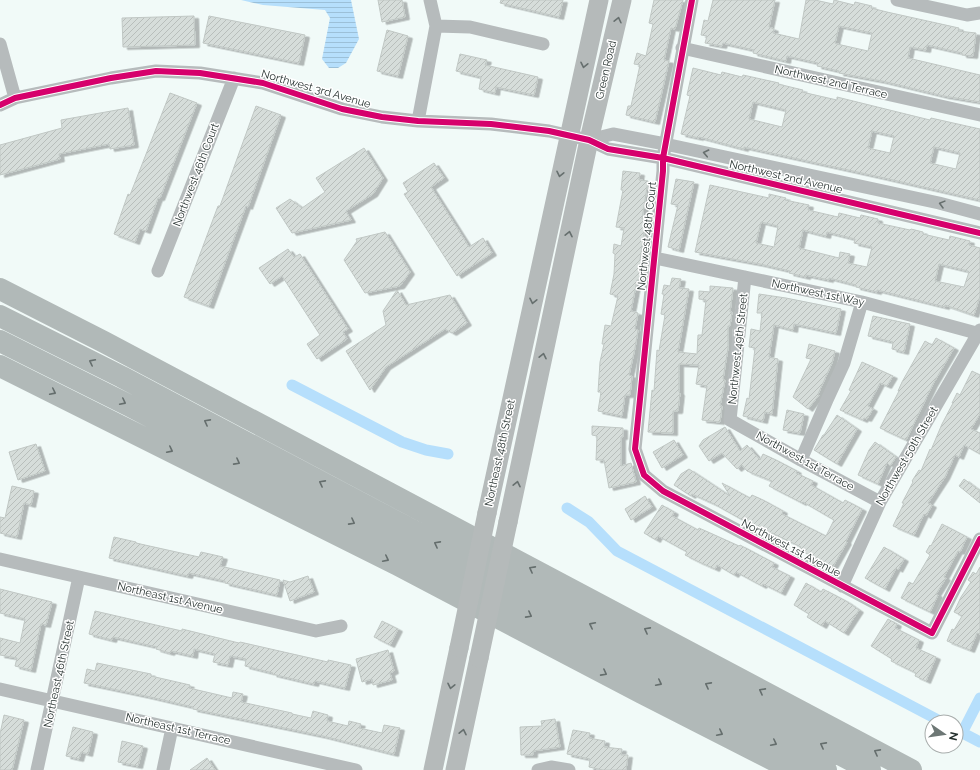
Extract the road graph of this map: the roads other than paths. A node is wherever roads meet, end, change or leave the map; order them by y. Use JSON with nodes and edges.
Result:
{"nodes":[{"id":1,"x":430,"y":0,"type":"edge"},
{"id":2,"x":599,"y":0,"type":"edge"},
{"id":3,"x":622,"y":0,"type":"edge"},
{"id":4,"x":692,"y":0,"type":"edge"},
{"id":5,"x":897,"y":0,"type":"edge"},
{"id":6,"x":980,"y":13,"type":"edge"},
{"id":7,"x":436,"y":26,"type":"junction"},
{"id":8,"x":0,"y":44,"type":"edge"},
{"id":9,"x":543,"y":44,"type":"dead end"},
{"id":10,"x":682,"y":48,"type":"junction"},
{"id":11,"x":234,"y":78,"type":"junction"},
{"id":12,"x":15,"y":98,"type":"junction"},
{"id":13,"x":0,"y":105,"type":"edge"},
{"id":14,"x":980,"y":115,"type":"edge"},
{"id":15,"x":418,"y":121,"type":"junction"},
{"id":16,"x":569,"y":135,"type":"junction"},
{"id":17,"x":589,"y":140,"type":"junction"},
{"id":18,"x":665,"y":144,"type":"junction"},
{"id":19,"x":662,"y":158,"type":"junction"},
{"id":20,"x":980,"y":214,"type":"edge"},
{"id":21,"x":980,"y":233,"type":"edge"},
{"id":22,"x":655,"y":258,"type":"junction"},
{"id":23,"x":158,"y":271,"type":"dead end"},
{"id":24,"x":745,"y":277,"type":"junction"},
{"id":25,"x":0,"y":289,"type":"edge"},
{"id":26,"x":862,"y":302,"type":"junction"},
{"id":27,"x":0,"y":304,"type":"edge"},
{"id":28,"x":0,"y":316,"type":"edge"},
{"id":29,"x":979,"y":332,"type":"edge"},
{"id":30,"x":0,"y":341,"type":"edge"},
{"id":31,"x":104,"y":342,"type":"junction"},
{"id":32,"x":0,"y":366,"type":"edge"},
{"id":33,"x":730,"y":420,"type":"joint"},
{"id":34,"x":801,"y":460,"type":"junction"},
{"id":35,"x":644,"y":475,"type":"joint"},
{"id":36,"x":880,"y":502,"type":"junction"},
{"id":37,"x":980,"y":539,"type":"edge"},
{"id":38,"x":0,"y":559,"type":"edge"},
{"id":39,"x":79,"y":577,"type":"junction"},
{"id":40,"x":842,"y":586,"type":"junction"},
{"id":41,"x":340,"y":626,"type":"dead end"},
{"id":42,"x":0,"y":689,"type":"edge"},
{"id":43,"x":53,"y":700,"type":"junction"},
{"id":44,"x":172,"y":728,"type":"junction"},
{"id":45,"x":37,"y":770,"type":"edge"},
{"id":46,"x":163,"y":770,"type":"edge"},
{"id":47,"x":356,"y":770,"type":"edge"},
{"id":48,"x":433,"y":770,"type":"edge"},
{"id":49,"x":455,"y":770,"type":"edge"},
{"id":50,"x":538,"y":770,"type":"edge"},
{"id":51,"x":569,"y":770,"type":"edge"},
{"id":52,"x":792,"y":770,"type":"edge"},
{"id":53,"x":826,"y":770,"type":"edge"},
{"id":54,"x":870,"y":770,"type":"edge"},
{"id":55,"x":911,"y":770,"type":"edge"}],
"edges":[{"from":1,"to":7,"type":"street"},
{"from":2,"to":16,"type":"main road","name":"Green Road","one_way":true},
{"from":17,"to":3,"type":"main road","name":"Green Road","one_way":true},
{"from":4,"to":10,"type":"street","name":"Northwest 48th Court"},
{"from":5,"to":6,"type":"street"},
{"from":7,"to":9,"type":"street"},
{"from":7,"to":15,"type":"street"},
{"from":8,"to":12,"type":"street"},
{"from":10,"to":14,"type":"street","name":"Northwest 2nd Terrace"},
{"from":10,"to":18,"type":"street","name":"Northwest 48th Court"},
{"from":11,"to":12,"type":"street","name":"Northwest 3rd Avenue"},
{"from":11,"to":15,"type":"street","name":"Northwest 3rd Avenue"},
{"from":11,"to":23,"type":"street","name":"Northwest 46th Court"},
{"from":12,"to":13,"type":"street","name":"Northwest 3rd Avenue"},
{"from":15,"to":16,"type":"street","name":"Northwest 3rd Avenue"},
{"from":16,"to":17,"type":"street","name":"Northwest 3rd Avenue"},
{"from":16,"to":48,"type":"main road","name":"Northeast 48th Street","one_way":true,"bridge":true},
{"from":17,"to":18,"type":"street","name":"Northwest 2nd Avenue"},
{"from":17,"to":19,"type":"street","name":"Northwest 2nd Avenue"},
{"from":49,"to":17,"type":"main road","name":"Northeast 48th Street","one_way":true,"bridge":true},
{"from":18,"to":19,"type":"street","name":"Northwest 48th Court"},
{"from":20,"to":18,"type":"street","name":"Northwest 2nd Avenue","one_way":true},
{"from":19,"to":21,"type":"street","name":"Northwest 2nd Avenue"},
{"from":19,"to":22,"type":"street","name":"Northwest 48th Court"},
{"from":22,"to":24,"type":"street","name":"Northwest 1st Way"},
{"from":22,"to":35,"type":"street","name":"Northwest 48th Court"},
{"from":24,"to":26,"type":"street","name":"Northwest 1st Way"},
{"from":24,"to":33,"type":"street","name":"Northwest 49th Street"},
{"from":25,"to":31,"type":"highway"},
{"from":26,"to":29,"type":"street","name":"Northwest 1st Way"},
{"from":26,"to":34,"type":"street"},
{"from":27,"to":31,"type":"highway"},
{"from":54,"to":28,"type":"highway","one_way":true},
{"from":29,"to":36,"type":"street","name":"Northwest 50th Street"},
{"from":30,"to":53,"type":"highway","one_way":true},
{"from":55,"to":31,"type":"highway","one_way":true},
{"from":32,"to":52,"type":"highway","one_way":true},
{"from":33,"to":34,"type":"street","name":"Northwest 1st Terrace"},
{"from":34,"to":36,"type":"street","name":"Northwest 1st Terrace"},
{"from":35,"to":40,"type":"street","name":"Northwest 1st Avenue"},
{"from":36,"to":40,"type":"street","name":"Northwest 50th Street"},
{"from":37,"to":40,"type":"street","name":"Northwest 1st Avenue"},
{"from":38,"to":39,"type":"street","name":"Northeast 1st Avenue"},
{"from":39,"to":41,"type":"street","name":"Northeast 1st Avenue"},
{"from":39,"to":43,"type":"street","name":"Northeast 46th Street"},
{"from":42,"to":43,"type":"street","name":"Northeast 1st Terrace"},
{"from":43,"to":44,"type":"street","name":"Northeast 1st Terrace"},
{"from":43,"to":45,"type":"street","name":"Northeast 46th Street"},
{"from":44,"to":46,"type":"street"},
{"from":44,"to":47,"type":"street","name":"Northeast 1st Terrace"},
{"from":50,"to":51,"type":"street"}]}
